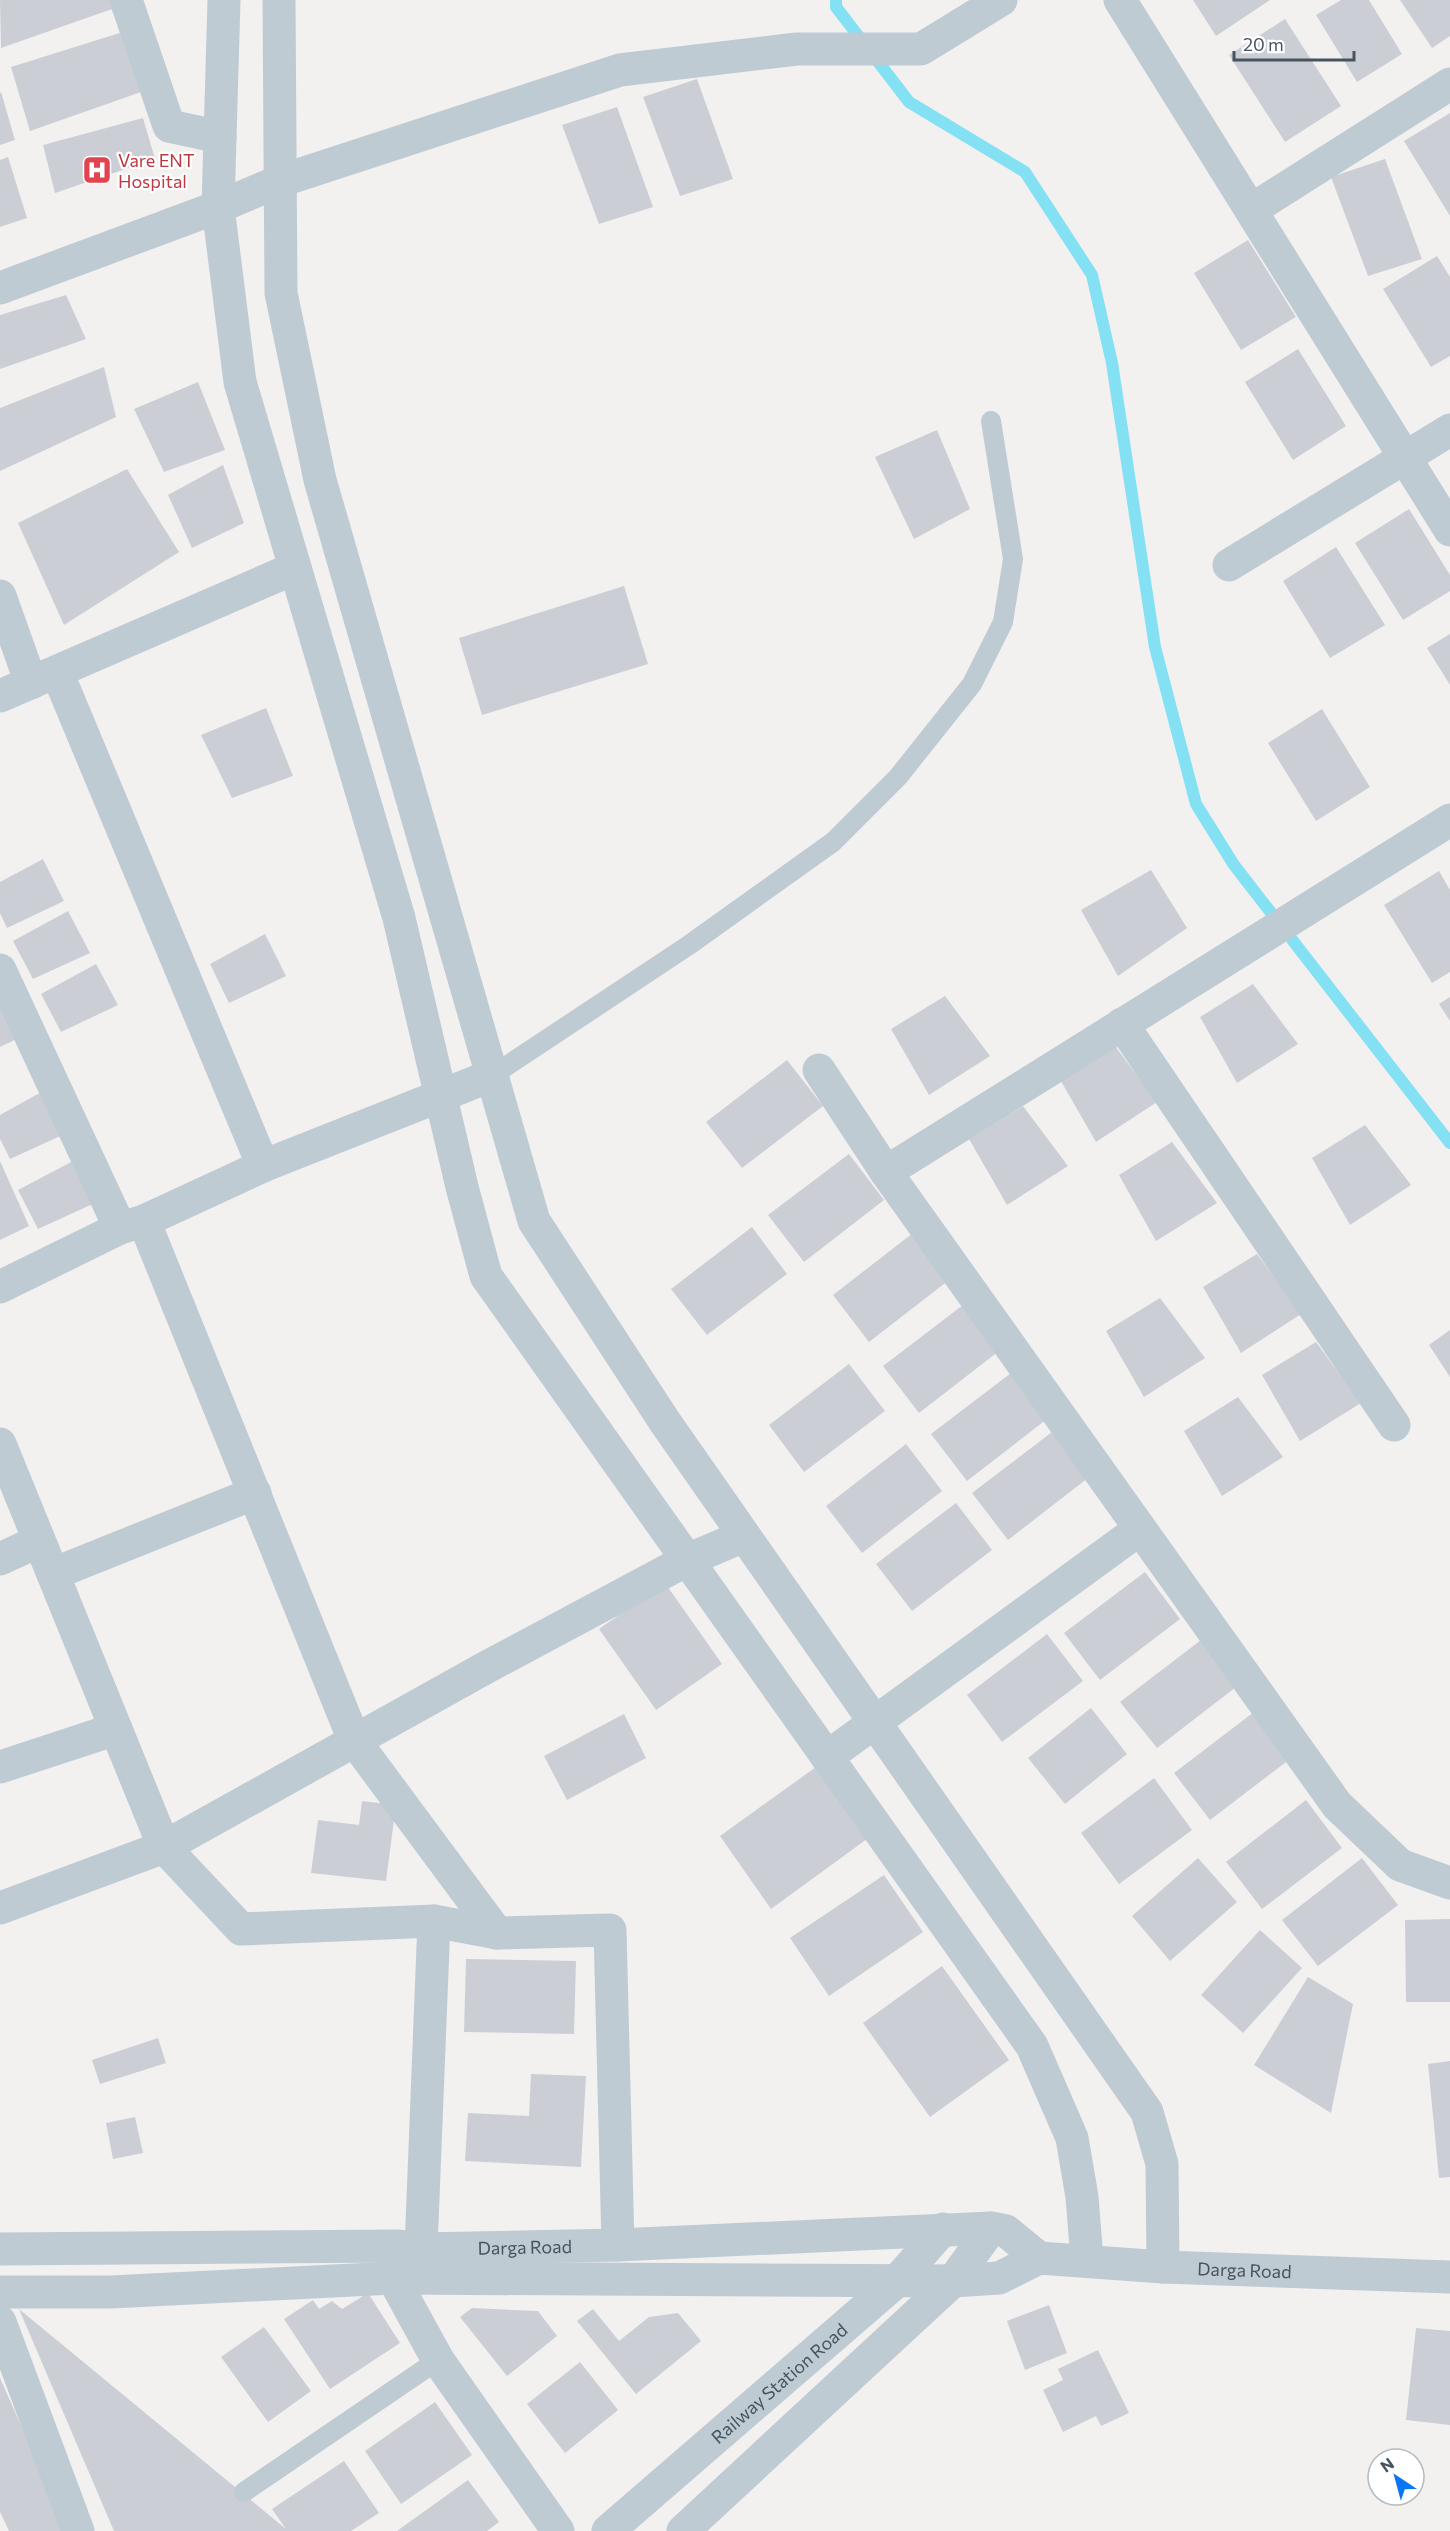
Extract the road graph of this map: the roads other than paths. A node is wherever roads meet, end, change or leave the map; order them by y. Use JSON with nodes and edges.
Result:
{"nodes":[{"id":1,"x":126,"y":0,"type":"edge"},
{"id":2,"x":224,"y":0,"type":"edge"},
{"id":3,"x":279,"y":0,"type":"edge"},
{"id":4,"x":1001,"y":0,"type":"edge"},
{"id":5,"x":1120,"y":0,"type":"edge"},
{"id":6,"x":1450,"y":84,"type":"edge"},
{"id":7,"x":220,"y":137,"type":"junction"},
{"id":8,"x":280,"y":181,"type":"junction"},
{"id":9,"x":218,"y":207,"type":"junction"},
{"id":10,"x":1251,"y":210,"type":"junction"},
{"id":11,"x":0,"y":288,"type":"edge"},
{"id":12,"x":991,"y":421,"type":"dead end"},
{"id":13,"x":1450,"y":430,"type":"edge"},
{"id":14,"x":1405,"y":458,"type":"junction"},
{"id":15,"x":1450,"y":530,"type":"edge"},
{"id":16,"x":1229,"y":565,"type":"dead end"},
{"id":17,"x":295,"y":568,"type":"junction"},
{"id":18,"x":0,"y":596,"type":"edge"},
{"id":19,"x":44,"y":678,"type":"junction"},
{"id":20,"x":0,"y":696,"type":"edge"},
{"id":21,"x":1450,"y":820,"type":"edge"},
{"id":22,"x":0,"y":970,"type":"edge"},
{"id":23,"x":1122,"y":1024,"type":"junction"},
{"id":24,"x":819,"y":1070,"type":"dead end"},
{"id":25,"x":493,"y":1075,"type":"junction"},
{"id":26,"x":440,"y":1096,"type":"junction"},
{"id":27,"x":263,"y":1166,"type":"junction"},
{"id":28,"x":886,"y":1172,"type":"junction"},
{"id":29,"x":132,"y":1224,"type":"junction"},
{"id":30,"x":0,"y":1287,"type":"edge"},
{"id":31,"x":1394,"y":1425,"type":"dead end"},
{"id":32,"x":0,"y":1444,"type":"edge"},
{"id":33,"x":255,"y":1493,"type":"junction"},
{"id":34,"x":1140,"y":1529,"type":"junction"},
{"id":35,"x":744,"y":1536,"type":"junction"},
{"id":36,"x":39,"y":1541,"type":"junction"},
{"id":37,"x":0,"y":1559,"type":"edge"},
{"id":38,"x":687,"y":1560,"type":"junction"},
{"id":39,"x":53,"y":1574,"type":"junction"},
{"id":40,"x":874,"y":1722,"type":"junction"},
{"id":41,"x":116,"y":1729,"type":"junction"},
{"id":42,"x":354,"y":1740,"type":"junction"},
{"id":43,"x":827,"y":1757,"type":"junction"},
{"id":44,"x":0,"y":1767,"type":"edge"},
{"id":45,"x":164,"y":1847,"type":"junction"},
{"id":46,"x":1450,"y":1883,"type":"edge"},
{"id":47,"x":0,"y":1908,"type":"edge"},
{"id":48,"x":434,"y":1921,"type":"junction"},
{"id":49,"x":498,"y":1933,"type":"junction"},
{"id":50,"x":991,"y":2228,"type":"junction"},
{"id":51,"x":943,"y":2229,"type":"junction"},
{"id":52,"x":618,"y":2245,"type":"junction"},
{"id":53,"x":0,"y":2248,"type":"edge"},
{"id":54,"x":421,"y":2249,"type":"junction"},
{"id":55,"x":1039,"y":2258,"type":"junction"},
{"id":56,"x":1087,"y":2260,"type":"junction"},
{"id":57,"x":1163,"y":2267,"type":"junction"},
{"id":58,"x":1450,"y":2277,"type":"edge"},
{"id":59,"x":393,"y":2278,"type":"junction"},
{"id":60,"x":897,"y":2281,"type":"junction"},
{"id":61,"x":953,"y":2281,"type":"junction"},
{"id":62,"x":0,"y":2292,"type":"edge"},
{"id":63,"x":0,"y":2322,"type":"edge"},
{"id":64,"x":438,"y":2360,"type":"junction"},
{"id":65,"x":244,"y":2492,"type":"dead end"},
{"id":66,"x":78,"y":2531,"type":"edge"},
{"id":67,"x":558,"y":2531,"type":"edge"},
{"id":68,"x":608,"y":2531,"type":"edge"},
{"id":69,"x":683,"y":2531,"type":"edge"}],
"edges":[{"from":1,"to":7,"type":"street"},
{"from":2,"to":7,"type":"street"},
{"from":3,"to":8,"type":"street"},
{"from":4,"to":8,"type":"street"},
{"from":5,"to":10,"type":"street"},
{"from":6,"to":10,"type":"street"},
{"from":7,"to":9,"type":"street"},
{"from":8,"to":9,"type":"street"},
{"from":8,"to":25,"type":"street"},
{"from":9,"to":11,"type":"street"},
{"from":9,"to":17,"type":"street"},
{"from":10,"to":14,"type":"street"},
{"from":12,"to":25,"type":"lane"},
{"from":13,"to":14,"type":"street"},
{"from":14,"to":15,"type":"street"},
{"from":14,"to":16,"type":"street"},
{"from":17,"to":19,"type":"street"},
{"from":17,"to":26,"type":"street"},
{"from":18,"to":19,"type":"street"},
{"from":19,"to":20,"type":"street"},
{"from":19,"to":27,"type":"street"},
{"from":21,"to":23,"type":"street"},
{"from":22,"to":29,"type":"street"},
{"from":23,"to":28,"type":"street"},
{"from":23,"to":31,"type":"street"},
{"from":24,"to":28,"type":"street"},
{"from":25,"to":26,"type":"street"},
{"from":25,"to":35,"type":"street"},
{"from":26,"to":27,"type":"street"},
{"from":26,"to":38,"type":"street"},
{"from":27,"to":29,"type":"street"},
{"from":28,"to":34,"type":"street"},
{"from":29,"to":30,"type":"street"},
{"from":29,"to":33,"type":"street"},
{"from":32,"to":36,"type":"street"},
{"from":33,"to":39,"type":"street"},
{"from":33,"to":42,"type":"street"},
{"from":34,"to":40,"type":"street"},
{"from":34,"to":46,"type":"street"},
{"from":35,"to":38,"type":"street"},
{"from":35,"to":40,"type":"street"},
{"from":36,"to":37,"type":"street"},
{"from":36,"to":39,"type":"street"},
{"from":38,"to":42,"type":"street"},
{"from":38,"to":43,"type":"street"},
{"from":39,"to":41,"type":"street"},
{"from":40,"to":43,"type":"street"},
{"from":40,"to":57,"type":"street"},
{"from":41,"to":44,"type":"street"},
{"from":41,"to":45,"type":"street"},
{"from":42,"to":45,"type":"street"},
{"from":42,"to":49,"type":"street"},
{"from":43,"to":56,"type":"street"},
{"from":45,"to":47,"type":"street"},
{"from":45,"to":48,"type":"street"},
{"from":48,"to":49,"type":"street"},
{"from":48,"to":54,"type":"street"},
{"from":49,"to":52,"type":"street"},
{"from":50,"to":51,"type":"street","name":"Darga Road"},
{"from":50,"to":55,"type":"street","name":"Darga Road"},
{"from":50,"to":61,"type":"street"},
{"from":51,"to":52,"type":"street","name":"Darga Road"},
{"from":51,"to":60,"type":"street","name":"Railway Station Road"},
{"from":52,"to":54,"type":"street","name":"Darga Road"},
{"from":53,"to":54,"type":"street","name":"Darga Road"},
{"from":55,"to":56,"type":"street","name":"Darga Road"},
{"from":55,"to":61,"type":"street","name":"Darga Road"},
{"from":56,"to":57,"type":"street","name":"Darga Road"},
{"from":57,"to":58,"type":"street","name":"Darga Road"},
{"from":59,"to":60,"type":"street","name":"Darga Road"},
{"from":59,"to":62,"type":"street","name":"Darga Road"},
{"from":59,"to":64,"type":"street"},
{"from":60,"to":61,"type":"street","name":"Darga Road"},
{"from":60,"to":68,"type":"street","name":"Railway Station Road"},
{"from":61,"to":69,"type":"street"},
{"from":63,"to":66,"type":"street"},
{"from":64,"to":65,"type":"lane"},
{"from":64,"to":67,"type":"street"}]}
